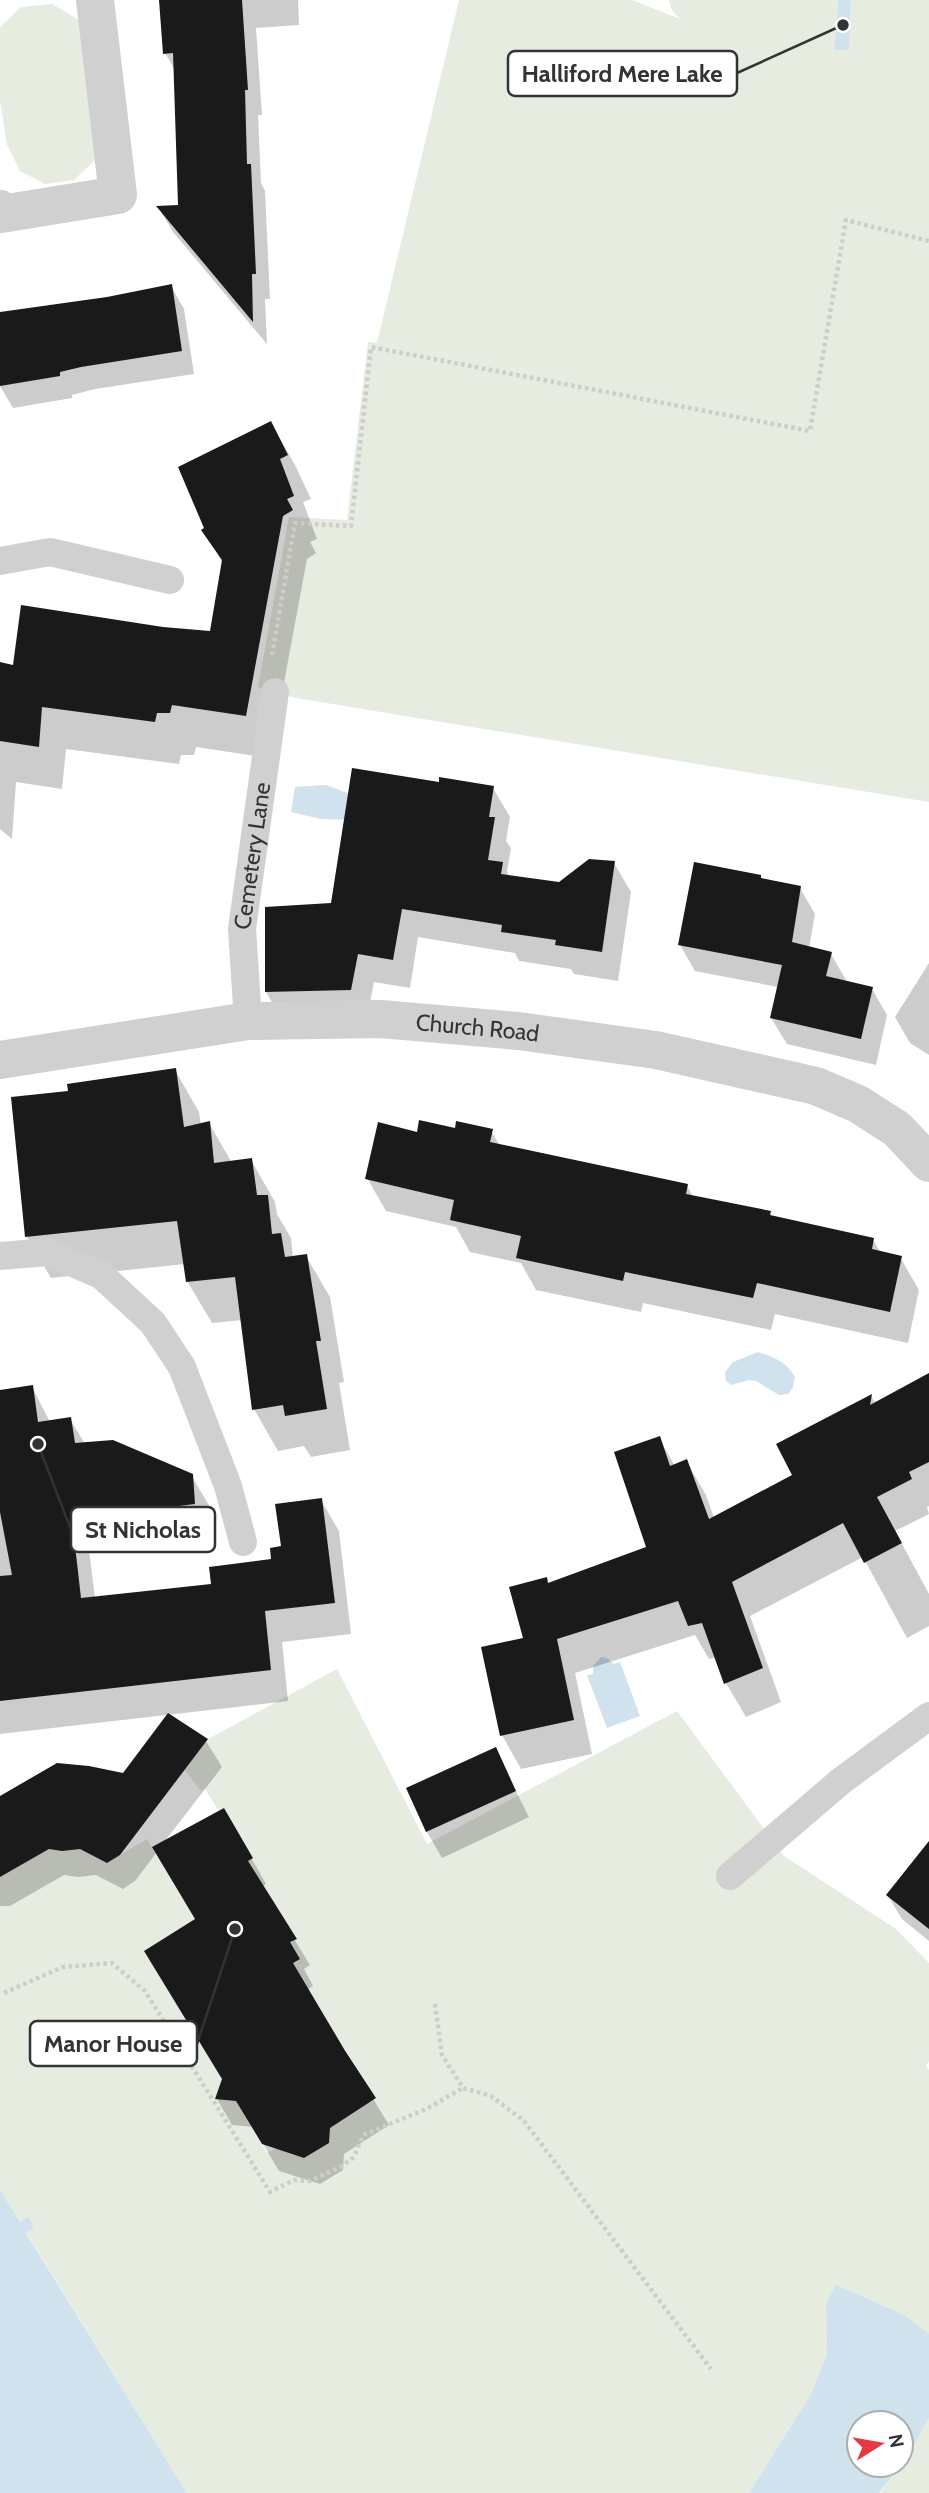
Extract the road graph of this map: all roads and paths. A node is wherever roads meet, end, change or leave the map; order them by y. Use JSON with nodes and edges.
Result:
{"nodes":[{"id":1,"x":95,"y":0,"type":"edge"},
{"id":2,"x":0,"y":209,"type":"edge"},
{"id":3,"x":929,"y":241,"type":"edge"},
{"id":4,"x":0,"y":561,"type":"edge"},
{"id":5,"x":170,"y":580,"type":"dead end"},
{"id":6,"x":275,"y":692,"type":"joint"},
{"id":7,"x":248,"y":1021,"type":"junction"},
{"id":8,"x":0,"y":1060,"type":"edge"},
{"id":9,"x":929,"y":1163,"type":"edge"},
{"id":10,"x":0,"y":1256,"type":"edge"},
{"id":11,"x":243,"y":1542,"type":"dead end"},
{"id":12,"x":929,"y":1717,"type":"edge"},
{"id":13,"x":730,"y":1876,"type":"dead end"},
{"id":14,"x":4,"y":1993,"type":"dead end"},
{"id":15,"x":435,"y":2004,"type":"dead end"},
{"id":16,"x":463,"y":2088,"type":"junction"},
{"id":17,"x":711,"y":2369,"type":"dead end"}],
"edges":[{"from":1,"to":2,"type":"street"},
{"from":3,"to":6,"type":"path"},
{"from":4,"to":5,"type":"lane"},
{"from":6,"to":7,"type":"lane","name":"Cemetery Lane"},
{"from":7,"to":8,"type":"street","name":"Church Road"},
{"from":7,"to":9,"type":"street","name":"Church Road"},
{"from":10,"to":11,"type":"lane"},
{"from":12,"to":13,"type":"lane"},
{"from":14,"to":16,"type":"path"},
{"from":15,"to":16,"type":"path"},
{"from":16,"to":17,"type":"path"}]}
